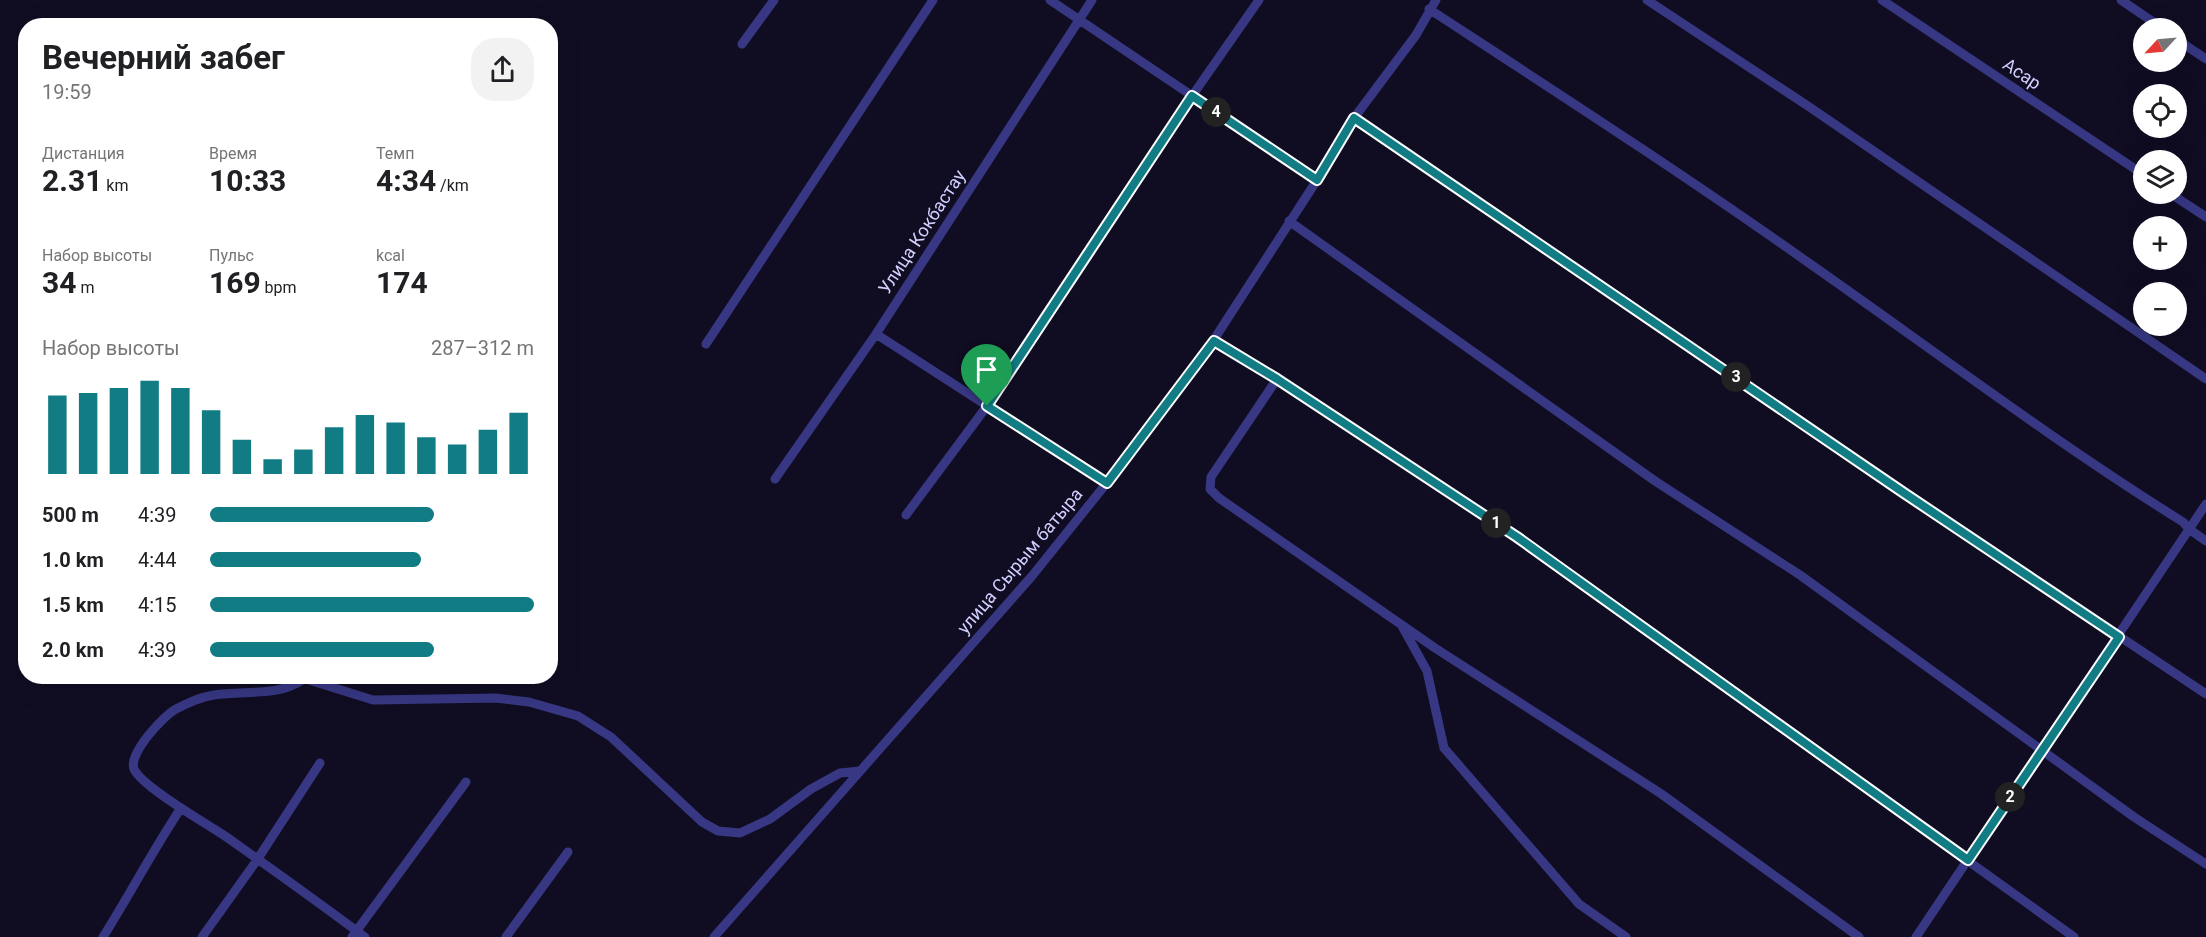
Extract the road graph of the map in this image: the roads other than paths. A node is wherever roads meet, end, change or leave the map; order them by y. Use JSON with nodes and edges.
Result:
{"nodes":[{"id":1,"x":774,"y":0,"type":"edge"},
{"id":2,"x":933,"y":0,"type":"edge"},
{"id":3,"x":1050,"y":0,"type":"edge"},
{"id":4,"x":1092,"y":0,"type":"edge"},
{"id":5,"x":1259,"y":0,"type":"edge"},
{"id":6,"x":1436,"y":0,"type":"edge"},
{"id":7,"x":1647,"y":0,"type":"edge"},
{"id":8,"x":1882,"y":0,"type":"edge"},
{"id":9,"x":2121,"y":0,"type":"edge"},
{"id":10,"x":1430,"y":9,"type":"junction"},
{"id":11,"x":2147,"y":18,"type":"edge"},
{"id":12,"x":1078,"y":19,"type":"junction"},
{"id":13,"x":742,"y":44,"type":"dead end"},
{"id":14,"x":2187,"y":46,"type":"edge"},
{"id":15,"x":2206,"y":59,"type":"edge"},
{"id":16,"x":1192,"y":96,"type":"junction"},
{"id":17,"x":1354,"y":118,"type":"junction"},
{"id":18,"x":2133,"y":168,"type":"edge"},
{"id":19,"x":1317,"y":180,"type":"junction"},
{"id":20,"x":2186,"y":204,"type":"edge"},
{"id":21,"x":2206,"y":218,"type":"edge"},
{"id":22,"x":1289,"y":221,"type":"junction"},
{"id":23,"x":876,"y":334,"type":"junction"},
{"id":24,"x":1214,"y":341,"type":"junction"},
{"id":25,"x":706,"y":344,"type":"dead end"},
{"id":26,"x":1277,"y":379,"type":"junction"},
{"id":27,"x":2206,"y":379,"type":"edge"},
{"id":28,"x":987,"y":406,"type":"junction"},
{"id":29,"x":775,"y":478,"type":"dead end"},
{"id":30,"x":1107,"y":483,"type":"junction"},
{"id":31,"x":2206,"y":504,"type":"edge"},
{"id":32,"x":906,"y":515,"type":"dead end"},
{"id":33,"x":2189,"y":529,"type":"junction"},
{"id":34,"x":2206,"y":541,"type":"edge"},
{"id":35,"x":1400,"y":624,"type":"junction"},
{"id":36,"x":2119,"y":637,"type":"junction"},
{"id":37,"x":295,"y":684,"type":"edge"},
{"id":38,"x":319,"y":684,"type":"edge"},
{"id":39,"x":2206,"y":694,"type":"edge"},
{"id":40,"x":2042,"y":750,"type":"junction"},
{"id":41,"x":320,"y":763,"type":"dead end"},
{"id":42,"x":860,"y":771,"type":"junction"},
{"id":43,"x":466,"y":782,"type":"dead end"},
{"id":44,"x":181,"y":808,"type":"junction"},
{"id":45,"x":568,"y":852,"type":"dead end"},
{"id":46,"x":257,"y":860,"type":"junction"},
{"id":47,"x":1968,"y":860,"type":"junction"},
{"id":48,"x":2206,"y":864,"type":"edge"},
{"id":49,"x":355,"y":934,"type":"edge"},
{"id":50,"x":103,"y":937,"type":"edge"},
{"id":51,"x":202,"y":937,"type":"edge"},
{"id":52,"x":365,"y":937,"type":"edge"},
{"id":53,"x":506,"y":937,"type":"edge"},
{"id":54,"x":714,"y":937,"type":"edge"},
{"id":55,"x":1626,"y":937,"type":"edge"},
{"id":56,"x":1859,"y":937,"type":"edge"},
{"id":57,"x":1916,"y":937,"type":"edge"},
{"id":58,"x":2074,"y":937,"type":"edge"}],
"edges":[{"from":1,"to":13,"type":"street"},
{"from":2,"to":25,"type":"street"},
{"from":3,"to":12,"type":"street"},
{"from":4,"to":12,"type":"street","name":"Улица Кокбастау"},
{"from":5,"to":16,"type":"street"},
{"from":6,"to":10,"type":"street","name":"улица Сырым батыра"},
{"from":7,"to":27,"type":"street"},
{"from":8,"to":18,"type":"street","name":"Асар"},
{"from":9,"to":11,"type":"street"},
{"from":10,"to":17,"type":"street","name":"улица Сырым батыра"},
{"from":10,"to":33,"type":"street"},
{"from":12,"to":16,"type":"street"},
{"from":12,"to":23,"type":"street","name":"Улица Кокбастау"},
{"from":14,"to":15,"type":"street"},
{"from":16,"to":19,"type":"street"},
{"from":16,"to":28,"type":"street"},
{"from":17,"to":19,"type":"street","name":"улица Сырым батыра"},
{"from":17,"to":36,"type":"street"},
{"from":19,"to":22,"type":"street","name":"улица Сырым батыра"},
{"from":20,"to":21,"type":"street"},
{"from":22,"to":24,"type":"street","name":"улица Сырым батыра"},
{"from":22,"to":40,"type":"street"},
{"from":23,"to":28,"type":"street"},
{"from":23,"to":29,"type":"street","name":"Улица Кокбастау"},
{"from":24,"to":26,"type":"street"},
{"from":24,"to":30,"type":"street","name":"улица Сырым батыра"},
{"from":26,"to":35,"type":"street"},
{"from":26,"to":47,"type":"street"},
{"from":28,"to":30,"type":"street"},
{"from":28,"to":32,"type":"street"},
{"from":30,"to":42,"type":"street","name":"улица Сырым батыра"},
{"from":31,"to":33,"type":"street"},
{"from":33,"to":34,"type":"street"},
{"from":33,"to":36,"type":"street"},
{"from":35,"to":55,"type":"street"},
{"from":35,"to":56,"type":"street"},
{"from":36,"to":39,"type":"street"},
{"from":36,"to":40,"type":"street"},
{"from":37,"to":44,"type":"street"},
{"from":38,"to":42,"type":"street"},
{"from":40,"to":47,"type":"street"},
{"from":40,"to":48,"type":"street"},
{"from":41,"to":46,"type":"street"},
{"from":42,"to":54,"type":"street","name":"улица Сырым батыра"},
{"from":43,"to":49,"type":"street"},
{"from":44,"to":46,"type":"street"},
{"from":44,"to":50,"type":"street"},
{"from":45,"to":53,"type":"street"},
{"from":46,"to":49,"type":"street"},
{"from":46,"to":51,"type":"street"},
{"from":47,"to":57,"type":"street"},
{"from":47,"to":58,"type":"street"},
{"from":49,"to":52,"type":"street"}]}
